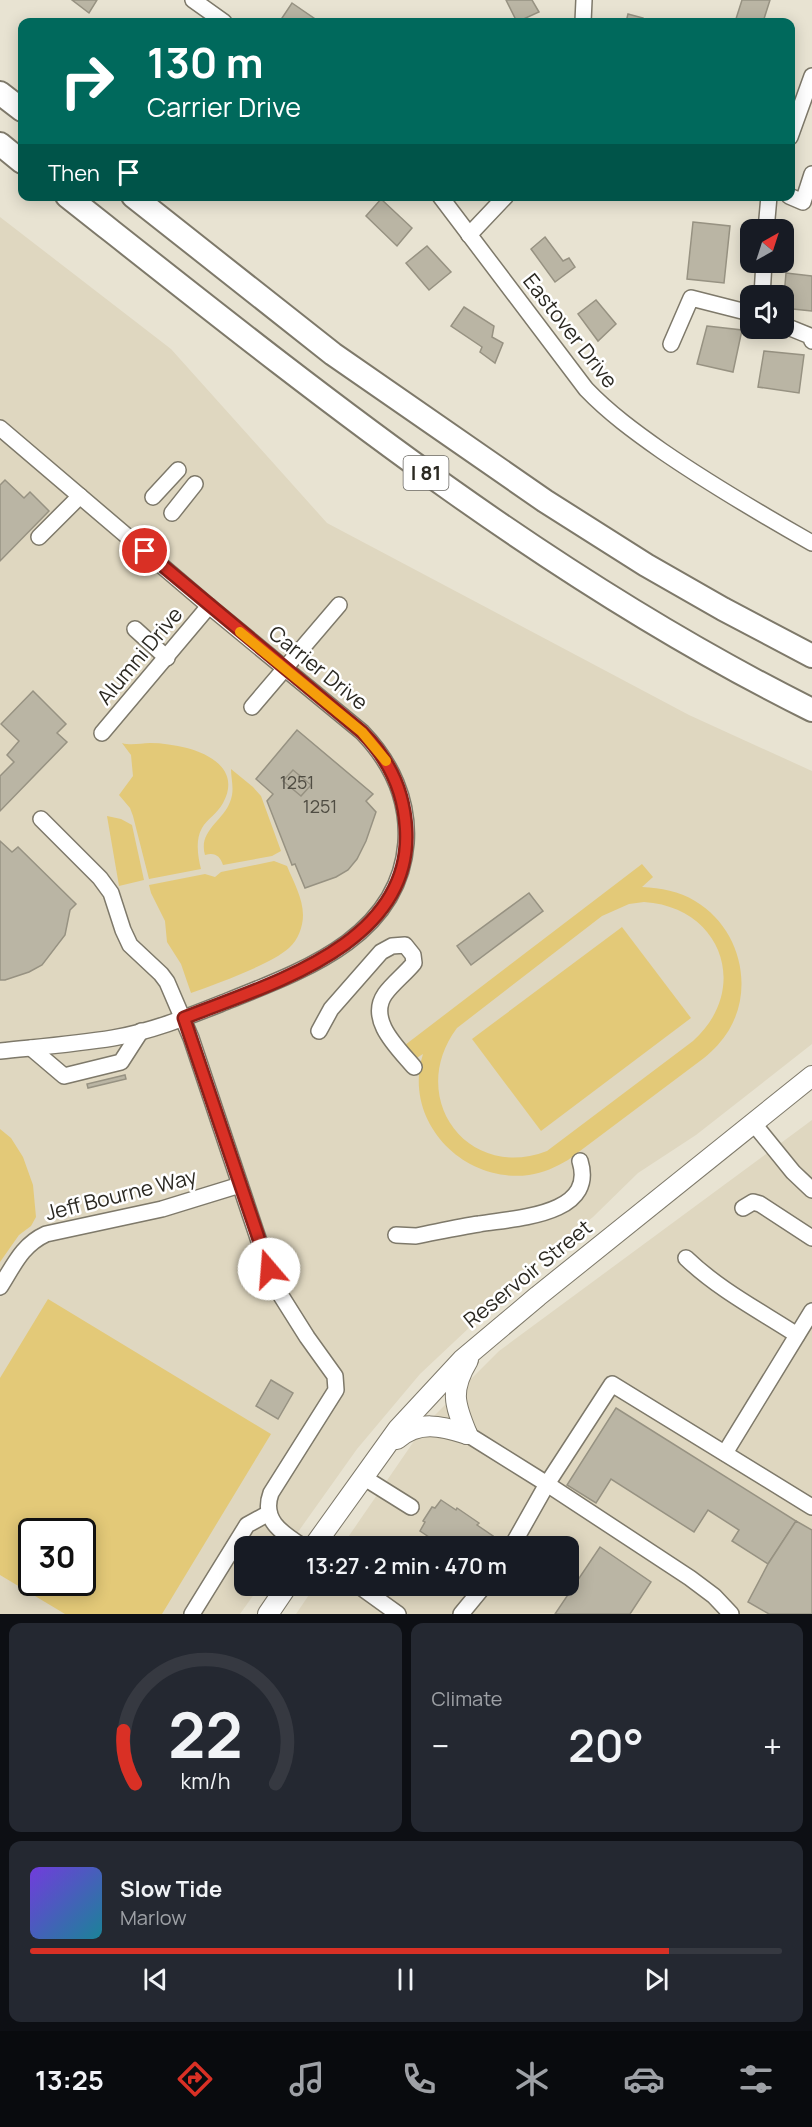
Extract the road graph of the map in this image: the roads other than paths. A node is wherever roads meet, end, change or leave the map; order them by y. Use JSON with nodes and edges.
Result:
{"nodes":[{"id":1,"x":193,"y":0,"type":"edge"},
{"id":2,"x":584,"y":0,"type":"edge"},
{"id":3,"x":218,"y":18,"type":"edge"},
{"id":4,"x":583,"y":18,"type":"edge"},
{"id":5,"x":812,"y":76,"type":"edge"},
{"id":6,"x":0,"y":93,"type":"edge"},
{"id":7,"x":802,"y":105,"type":"edge"},
{"id":8,"x":18,"y":107,"type":"edge"},
{"id":9,"x":795,"y":124,"type":"edge"},
{"id":10,"x":0,"y":144,"type":"edge"},
{"id":11,"x":18,"y":159,"type":"edge"},
{"id":12,"x":812,"y":174,"type":"edge"},
{"id":13,"x":795,"y":199,"type":"edge"},
{"id":14,"x":73,"y":201,"type":"edge"},
{"id":15,"x":139,"y":201,"type":"edge"},
{"id":16,"x":444,"y":201,"type":"edge"},
{"id":17,"x":501,"y":201,"type":"edge"},
{"id":18,"x":768,"y":201,"type":"edge"},
{"id":19,"x":767,"y":219,"type":"edge"},
{"id":20,"x":470,"y":235,"type":"junction"},
{"id":21,"x":740,"y":310,"type":"edge"},
{"id":22,"x":794,"y":329,"type":"edge"},
{"id":23,"x":812,"y":341,"type":"edge"},
{"id":24,"x":671,"y":344,"type":"dead end"},
{"id":25,"x":0,"y":428,"type":"edge"},
{"id":26,"x":178,"y":470,"type":"dead end"},
{"id":27,"x":195,"y":484,"type":"dead end"},
{"id":28,"x":80,"y":496,"type":"junction"},
{"id":29,"x":153,"y":497,"type":"dead end"},
{"id":30,"x":172,"y":513,"type":"dead end"},
{"id":31,"x":39,"y":537,"type":"dead end"},
{"id":32,"x":812,"y":543,"type":"edge"},
{"id":33,"x":339,"y":605,"type":"dead end"},
{"id":34,"x":209,"y":606,"type":"junction"},
{"id":35,"x":135,"y":629,"type":"dead end"},
{"id":36,"x":812,"y":656,"type":"edge"},
{"id":37,"x":167,"y":658,"type":"junction"},
{"id":38,"x":285,"y":669,"type":"junction"},
{"id":39,"x":252,"y":706,"type":"dead end"},
{"id":40,"x":812,"y":710,"type":"edge"},
{"id":41,"x":102,"y":733,"type":"dead end"},
{"id":42,"x":41,"y":819,"type":"dead end"},
{"id":43,"x":184,"y":1018,"type":"junction"},
{"id":44,"x":141,"y":1031,"type":"junction"},
{"id":45,"x":319,"y":1031,"type":"dead end"},
{"id":46,"x":31,"y":1048,"type":"junction"},
{"id":47,"x":0,"y":1051,"type":"edge"},
{"id":48,"x":414,"y":1067,"type":"dead end"},
{"id":49,"x":812,"y":1076,"type":"edge"},
{"id":50,"x":754,"y":1124,"type":"junction"},
{"id":51,"x":580,"y":1161,"type":"dead end"},
{"id":52,"x":240,"y":1185,"type":"junction"},
{"id":53,"x":812,"y":1190,"type":"edge"},
{"id":54,"x":743,"y":1208,"type":"dead end"},
{"id":55,"x":396,"y":1235,"type":"dead end"},
{"id":56,"x":812,"y":1238,"type":"edge"},
{"id":57,"x":687,"y":1258,"type":"dead end"},
{"id":58,"x":0,"y":1287,"type":"edge"},
{"id":59,"x":812,"y":1311,"type":"edge"},
{"id":60,"x":797,"y":1335,"type":"junction"},
{"id":61,"x":478,"y":1345,"type":"junction"},
{"id":62,"x":467,"y":1434,"type":"junction"},
{"id":63,"x":725,"y":1453,"type":"junction"},
{"id":64,"x":377,"y":1456,"type":"junction"},
{"id":65,"x":363,"y":1477,"type":"junction"},
{"id":66,"x":548,"y":1484,"type":"junction"},
{"id":67,"x":411,"y":1507,"type":"dead end"},
{"id":68,"x":812,"y":1508,"type":"edge"},
{"id":69,"x":268,"y":1513,"type":"junction"},
{"id":70,"x":287,"y":1536,"type":"edge"},
{"id":71,"x":321,"y":1536,"type":"edge"},
{"id":72,"x":518,"y":1536,"type":"edge"},
{"id":73,"x":280,"y":1596,"type":"edge"},
{"id":74,"x":373,"y":1596,"type":"edge"},
{"id":75,"x":476,"y":1596,"type":"edge"},
{"id":76,"x":192,"y":1614,"type":"edge"},
{"id":77,"x":268,"y":1614,"type":"edge"},
{"id":78,"x":399,"y":1614,"type":"edge"},
{"id":79,"x":461,"y":1614,"type":"edge"},
{"id":80,"x":731,"y":1614,"type":"edge"}],
"edges":[{"from":1,"to":3,"type":"street"},
{"from":2,"to":4,"type":"street"},
{"from":5,"to":7,"type":"street"},
{"from":6,"to":8,"type":"highway"},
{"from":7,"to":9,"type":"street"},
{"from":10,"to":11,"type":"highway"},
{"from":12,"to":13,"type":"street"},
{"from":14,"to":40,"type":"highway","number":"I 81"},
{"from":15,"to":36,"type":"highway","number":"I 81"},
{"from":16,"to":20,"type":"street","name":"Eastover Drive"},
{"from":17,"to":20,"type":"street"},
{"from":18,"to":19,"type":"street"},
{"from":20,"to":32,"type":"street","name":"Eastover Drive"},
{"from":21,"to":24,"type":"street"},
{"from":22,"to":23,"type":"street"},
{"from":25,"to":28,"type":"street","name":"Carrier Drive"},
{"from":26,"to":29,"type":"street"},
{"from":27,"to":30,"type":"street"},
{"from":28,"to":31,"type":"street"},
{"from":28,"to":34,"type":"street","name":"Carrier Drive"},
{"from":33,"to":38,"type":"street"},
{"from":34,"to":37,"type":"street","name":"Alumni Drive"},
{"from":34,"to":38,"type":"street","name":"Carrier Drive"},
{"from":35,"to":37,"type":"street"},
{"from":37,"to":41,"type":"street","name":"Alumni Drive"},
{"from":38,"to":39,"type":"street"},
{"from":38,"to":43,"type":"street","name":"Carrier Drive"},
{"from":42,"to":43,"type":"street"},
{"from":43,"to":44,"type":"street","name":"Carrier Drive"},
{"from":43,"to":52,"type":"street"},
{"from":44,"to":46,"type":"street","name":"Carrier Drive"},
{"from":44,"to":46,"type":"street"},
{"from":45,"to":48,"type":"street"},
{"from":46,"to":47,"type":"street","name":"Carrier Drive"},
{"from":49,"to":50,"type":"main road","name":"Reservoir Street"},
{"from":50,"to":53,"type":"street"},
{"from":50,"to":61,"type":"main road","name":"Reservoir Street"},
{"from":51,"to":55,"type":"street"},
{"from":52,"to":58,"type":"street","name":"Jeff Bourne Way"},
{"from":52,"to":69,"type":"street"},
{"from":54,"to":56,"type":"street"},
{"from":57,"to":60,"type":"street"},
{"from":59,"to":60,"type":"street"},
{"from":60,"to":63,"type":"street"},
{"from":61,"to":62,"type":"main road"},
{"from":61,"to":64,"type":"main road","name":"Reservoir Street"},
{"from":62,"to":64,"type":"main road"},
{"from":62,"to":66,"type":"street"},
{"from":63,"to":66,"type":"street"},
{"from":63,"to":68,"type":"street"},
{"from":64,"to":65,"type":"main road","name":"Reservoir Street"},
{"from":65,"to":67,"type":"street"},
{"from":65,"to":71,"type":"main road","name":"Reservoir Street"},
{"from":66,"to":72,"type":"street"},
{"from":66,"to":80,"type":"street"},
{"from":69,"to":70,"type":"street"},
{"from":69,"to":76,"type":"street"},
{"from":73,"to":77,"type":"main road"},
{"from":74,"to":78,"type":"street"},
{"from":75,"to":79,"type":"street"}]}
